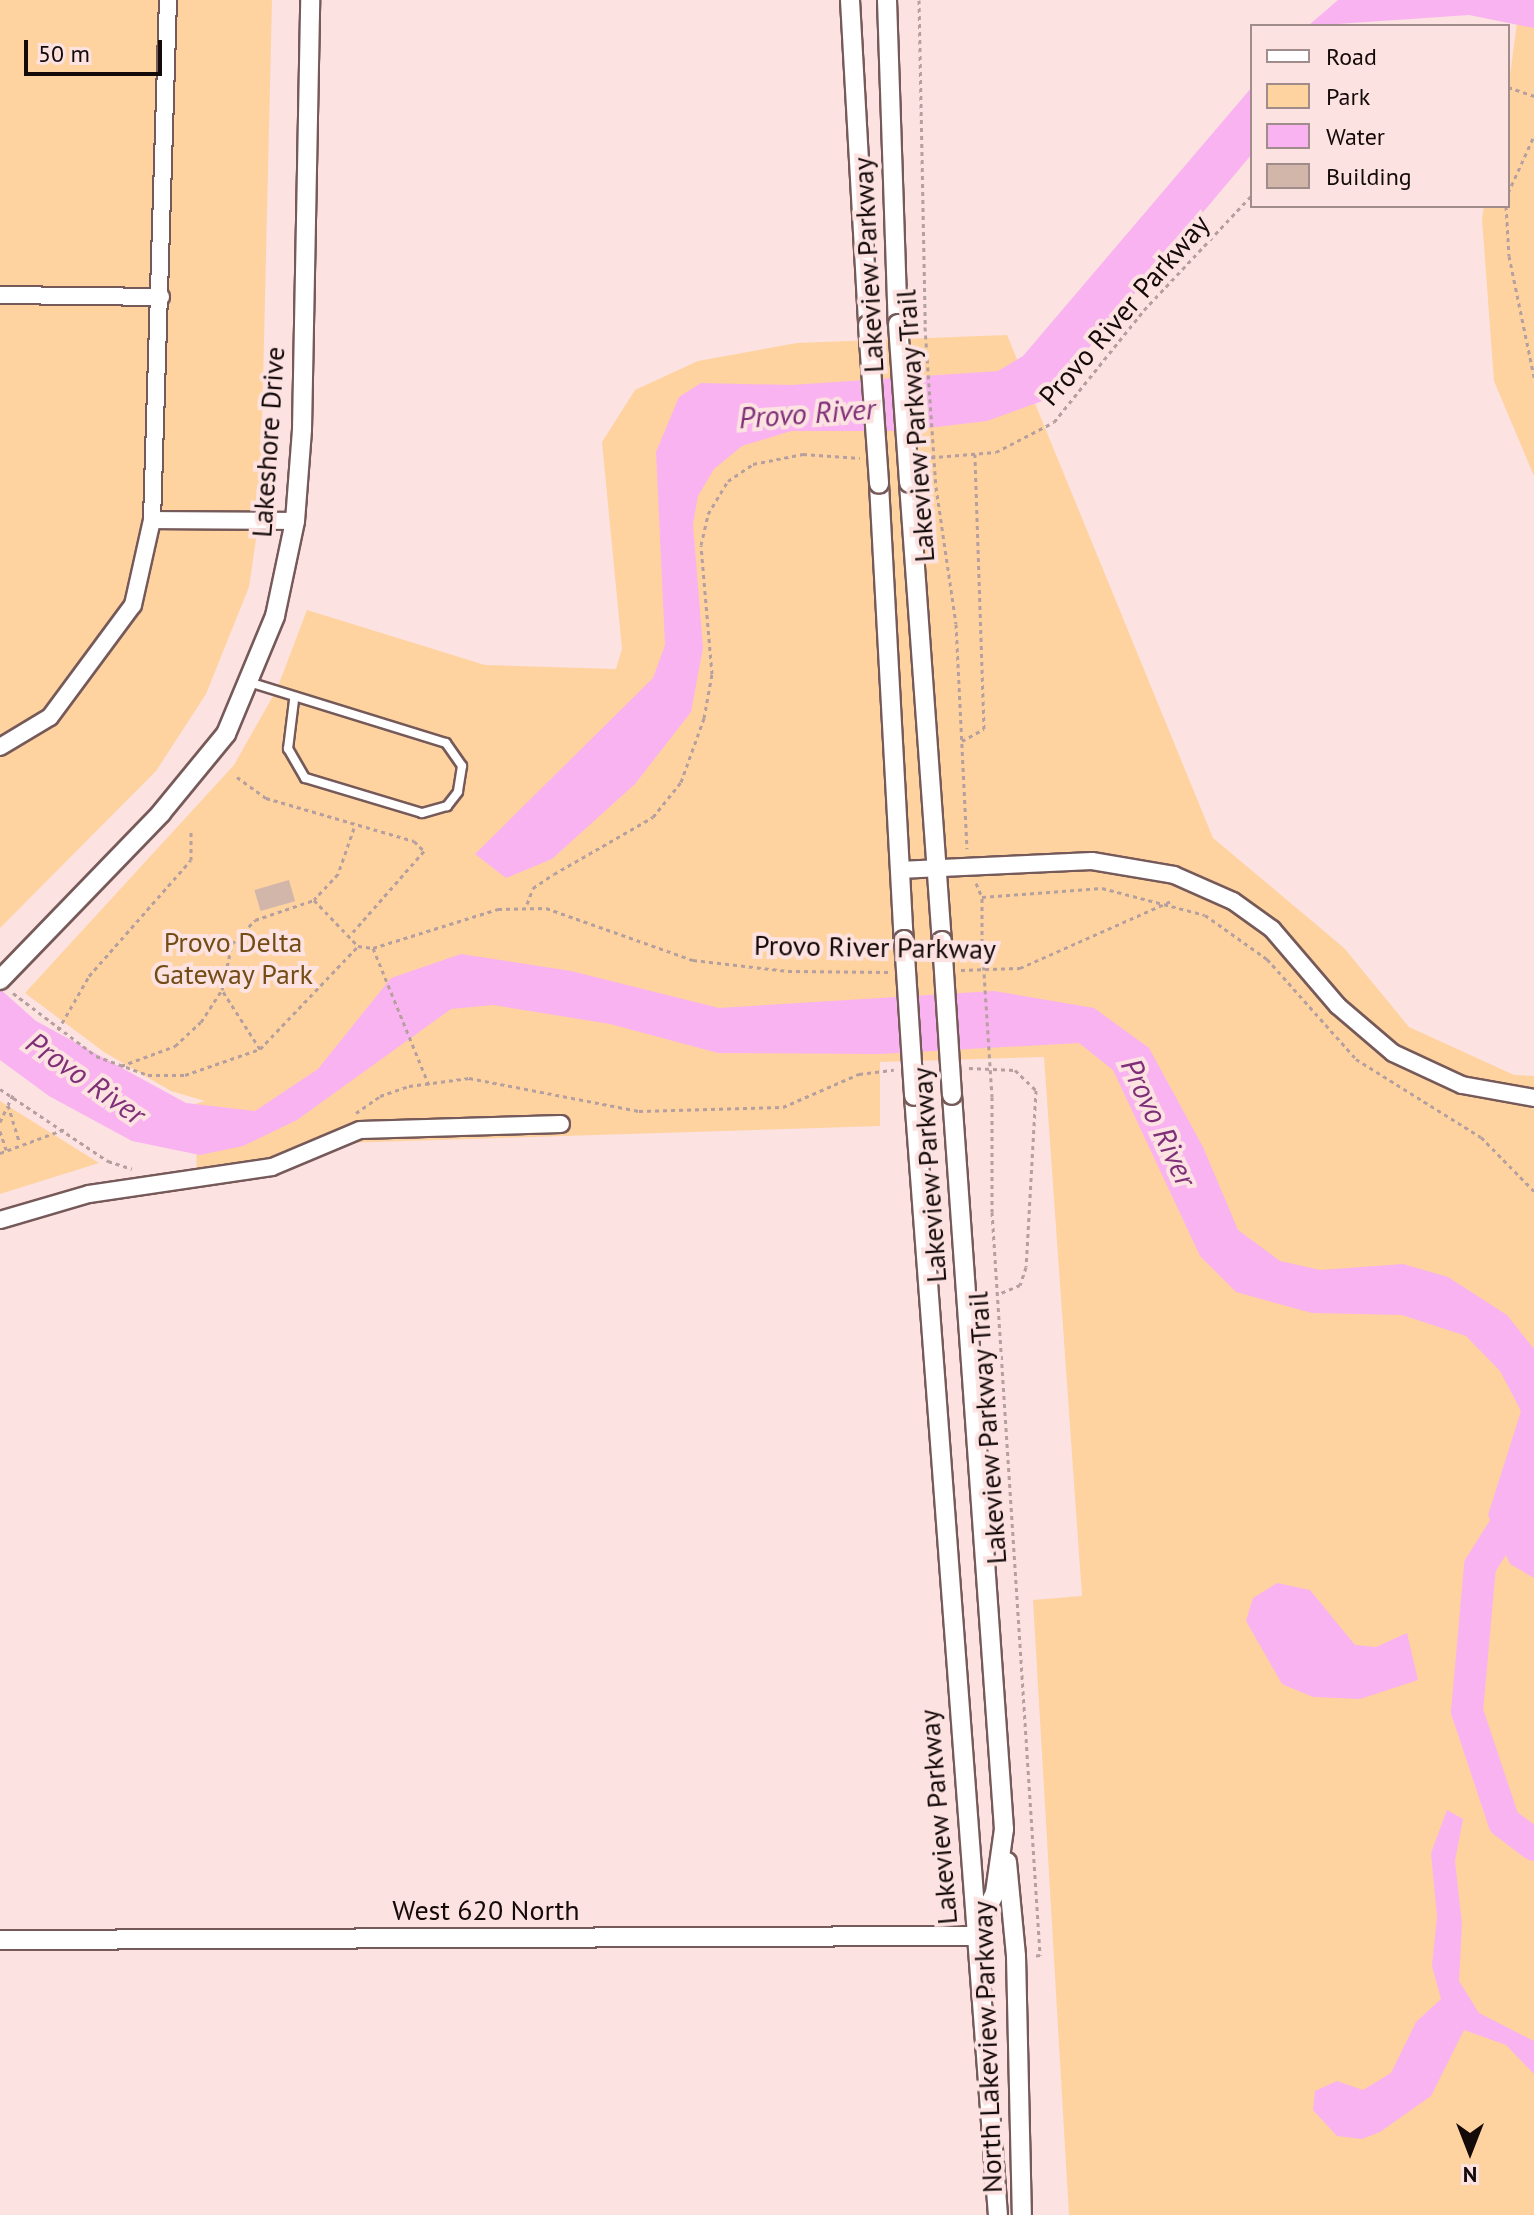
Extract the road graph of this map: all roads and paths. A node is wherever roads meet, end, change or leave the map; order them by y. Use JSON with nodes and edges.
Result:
{"nodes":[{"id":1,"x":168,"y":0,"type":"edge"},
{"id":2,"x":310,"y":0,"type":"edge"},
{"id":3,"x":850,"y":0,"type":"edge"},
{"id":4,"x":887,"y":0,"type":"edge"},
{"id":5,"x":919,"y":0,"type":"edge"},
{"id":6,"x":1510,"y":88,"type":"edge"},
{"id":7,"x":1534,"y":96,"type":"edge"},
{"id":8,"x":1534,"y":136,"type":"edge"},
{"id":9,"x":1510,"y":189,"type":"edge"},
{"id":10,"x":1250,"y":197,"type":"edge"},
{"id":11,"x":1506,"y":208,"type":"edge"},
{"id":12,"x":0,"y":295,"type":"edge"},
{"id":13,"x":161,"y":297,"type":"junction"},
{"id":14,"x":1534,"y":377,"type":"edge"},
{"id":15,"x":975,"y":454,"type":"junction"},
{"id":16,"x":917,"y":458,"type":"dead end"},
{"id":17,"x":873,"y":459,"type":"dead end"},
{"id":18,"x":152,"y":520,"type":"junction"},
{"id":19,"x":295,"y":521,"type":"junction"},
{"id":20,"x":252,"y":683,"type":"junction"},
{"id":21,"x":294,"y":700,"type":"junction"},
{"id":22,"x":962,"y":741,"type":"junction"},
{"id":23,"x":0,"y":747,"type":"edge"},
{"id":24,"x":237,"y":777,"type":"dead end"},
{"id":25,"x":354,"y":826,"type":"junction"},
{"id":26,"x":191,"y":829,"type":"dead end"},
{"id":27,"x":967,"y":848,"type":"dead end"},
{"id":28,"x":937,"y":868,"type":"junction"},
{"id":29,"x":899,"y":870,"type":"junction"},
{"id":30,"x":981,"y":895,"type":"joint"},
{"id":31,"x":314,"y":900,"type":"junction"},
{"id":32,"x":527,"y":905,"type":"junction"},
{"id":33,"x":351,"y":934,"type":"junction"},
{"id":34,"x":358,"y":946,"type":"junction"},
{"id":35,"x":373,"y":948,"type":"junction"},
{"id":36,"x":948,"y":970,"type":"dead end"},
{"id":37,"x":902,"y":972,"type":"dead end"},
{"id":38,"x":4,"y":977,"type":"edge"},
{"id":39,"x":222,"y":990,"type":"junction"},
{"id":40,"x":58,"y":1030,"type":"junction"},
{"id":41,"x":260,"y":1049,"type":"junction"},
{"id":42,"x":121,"y":1066,"type":"junction"},
{"id":43,"x":954,"y":1069,"type":"dead end"},
{"id":44,"x":908,"y":1070,"type":"dead end"},
{"id":45,"x":429,"y":1085,"type":"junction"},
{"id":46,"x":0,"y":1089,"type":"edge"},
{"id":47,"x":13,"y":1095,"type":"junction"},
{"id":48,"x":1534,"y":1098,"type":"edge"},
{"id":49,"x":8,"y":1105,"type":"junction"},
{"id":50,"x":347,"y":1119,"type":"dead end"},
{"id":51,"x":0,"y":1122,"type":"edge"},
{"id":52,"x":561,"y":1124,"type":"dead end"},
{"id":53,"x":65,"y":1129,"type":"junction"},
{"id":54,"x":0,"y":1131,"type":"edge"},
{"id":55,"x":19,"y":1142,"type":"junction"},
{"id":56,"x":6,"y":1151,"type":"junction"},
{"id":57,"x":0,"y":1153,"type":"edge"},
{"id":58,"x":139,"y":1169,"type":"dead end"},
{"id":59,"x":0,"y":1220,"type":"edge"},
{"id":60,"x":999,"y":1294,"type":"junction"},
{"id":61,"x":1004,"y":1829,"type":"junction"},
{"id":62,"x":973,"y":1936,"type":"junction"},
{"id":63,"x":0,"y":1940,"type":"edge"},
{"id":64,"x":1033,"y":1956,"type":"dead end"},
{"id":65,"x":998,"y":2215,"type":"edge"},
{"id":66,"x":1022,"y":2215,"type":"edge"}],
"edges":[{"from":1,"to":13,"type":"street"},
{"from":2,"to":19,"type":"street","name":"Lakeshore Drive"},
{"from":3,"to":29,"type":"street","name":"Lakeview Parkway","bridge":true},
{"from":4,"to":28,"type":"street","name":"Lakeview Parkway","bridge":true},
{"from":5,"to":22,"type":"path","name":"Lakeview Parkway Trail","bridge":true},
{"from":6,"to":7,"type":"path"},
{"from":8,"to":9,"type":"path"},
{"from":10,"to":15,"type":"path","name":"Provo River Parkway"},
{"from":11,"to":14,"type":"path"},
{"from":12,"to":13,"type":"street"},
{"from":13,"to":18,"type":"street"},
{"from":15,"to":16,"type":"path","name":"Provo River Parkway"},
{"from":15,"to":22,"type":"path"},
{"from":17,"to":32,"type":"path"},
{"from":18,"to":19,"type":"street"},
{"from":18,"to":23,"type":"street"},
{"from":19,"to":20,"type":"street","name":"Lakeshore Drive"},
{"from":20,"to":21,"type":"lane"},
{"from":20,"to":38,"type":"street","name":"Lakeshore Drive"},
{"from":21,"to":21,"type":"lane"},
{"from":22,"to":27,"type":"path","name":"Lakeview Parkway Trail"},
{"from":24,"to":25,"type":"path"},
{"from":25,"to":31,"type":"path"},
{"from":25,"to":33,"type":"path"},
{"from":26,"to":40,"type":"path"},
{"from":28,"to":29,"type":"street"},
{"from":28,"to":48,"type":"street"},
{"from":28,"to":61,"type":"street","name":"Lakeview Parkway","bridge":true},
{"from":29,"to":62,"type":"street","name":"Lakeview Parkway","bridge":true},
{"from":30,"to":36,"type":"path","name":"Provo River Parkway"},
{"from":30,"to":60,"type":"path","name":"Lakeview Parkway Trail","bridge":true},
{"from":31,"to":33,"type":"path"},
{"from":31,"to":39,"type":"path"},
{"from":32,"to":35,"type":"path"},
{"from":32,"to":37,"type":"path","name":"Provo River Parkway"},
{"from":33,"to":34,"type":"path"},
{"from":34,"to":35,"type":"path"},
{"from":34,"to":41,"type":"path"},
{"from":35,"to":45,"type":"path"},
{"from":38,"to":40,"type":"path"},
{"from":39,"to":41,"type":"path"},
{"from":39,"to":42,"type":"path"},
{"from":40,"to":42,"type":"path"},
{"from":41,"to":42,"type":"path"},
{"from":43,"to":60,"type":"path"},
{"from":44,"to":45,"type":"path"},
{"from":45,"to":50,"type":"path"},
{"from":46,"to":47,"type":"path"},
{"from":47,"to":49,"type":"path"},
{"from":47,"to":53,"type":"path"},
{"from":49,"to":51,"type":"path"},
{"from":49,"to":55,"type":"path"},
{"from":52,"to":59,"type":"street"},
{"from":53,"to":55,"type":"path"},
{"from":53,"to":58,"type":"path"},
{"from":54,"to":56,"type":"path"},
{"from":55,"to":56,"type":"path"},
{"from":56,"to":57,"type":"path"},
{"from":60,"to":64,"type":"path","name":"Lakeview Parkway Trail"},
{"from":61,"to":62,"type":"street","name":"Lakeview Parkway"},
{"from":61,"to":66,"type":"street","name":"North Lakeview Parkway"},
{"from":62,"to":63,"type":"street","name":"West 620 North"},
{"from":62,"to":65,"type":"street","name":"North Lakeview Parkway"}]}
